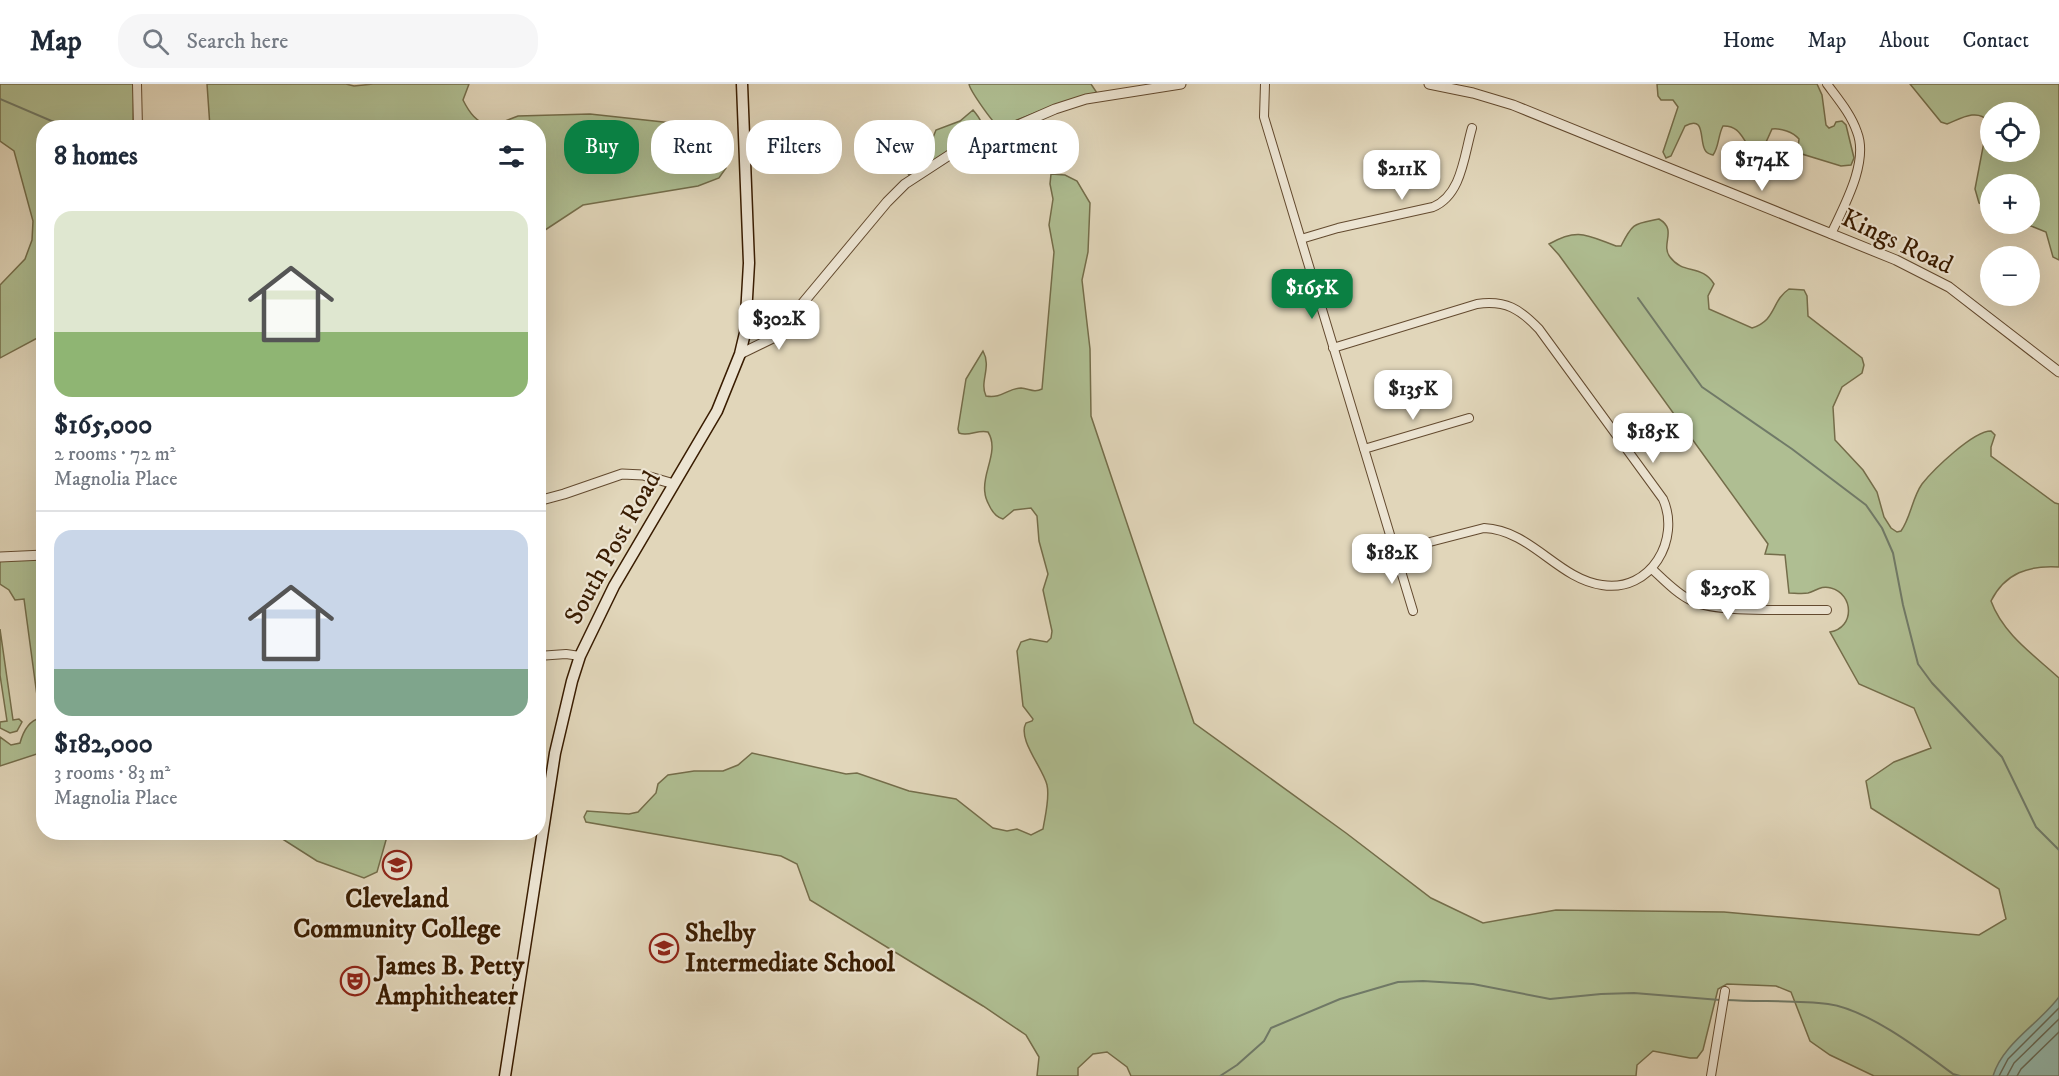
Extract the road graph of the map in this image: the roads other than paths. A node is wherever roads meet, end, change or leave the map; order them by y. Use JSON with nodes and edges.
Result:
{"nodes":[{"id":1,"x":137,"y":84,"type":"edge"},
{"id":2,"x":742,"y":84,"type":"edge"},
{"id":3,"x":1181,"y":84,"type":"edge"},
{"id":4,"x":1265,"y":84,"type":"edge"},
{"id":5,"x":1429,"y":84,"type":"edge"},
{"id":6,"x":1827,"y":84,"type":"edge"},
{"id":7,"x":138,"y":120,"type":"edge"},
{"id":8,"x":1472,"y":128,"type":"dead end"},
{"id":9,"x":1831,"y":234,"type":"junction"},
{"id":10,"x":1301,"y":239,"type":"junction"},
{"id":11,"x":792,"y":316,"type":"junction"},
{"id":12,"x":745,"y":333,"type":"junction"},
{"id":13,"x":1333,"y":348,"type":"junction"},
{"id":14,"x":740,"y":354,"type":"junction"},
{"id":15,"x":2059,"y":372,"type":"edge"},
{"id":16,"x":1469,"y":418,"type":"dead end"},
{"id":17,"x":1364,"y":449,"type":"junction"},
{"id":18,"x":674,"y":484,"type":"junction"},
{"id":19,"x":546,"y":499,"type":"edge"},
{"id":20,"x":1395,"y":551,"type":"junction"},
{"id":21,"x":36,"y":555,"type":"edge"},
{"id":22,"x":0,"y":557,"type":"edge"},
{"id":23,"x":1652,"y":569,"type":"junction"},
{"id":24,"x":1827,"y":610,"type":"dead end"},
{"id":25,"x":1413,"y":611,"type":"dead end"},
{"id":26,"x":546,"y":655,"type":"edge"},
{"id":27,"x":580,"y":656,"type":"junction"},
{"id":28,"x":546,"y":811,"type":"edge"},
{"id":29,"x":542,"y":840,"type":"edge"},
{"id":30,"x":1725,"y":991,"type":"dead end"},
{"id":31,"x":505,"y":1076,"type":"edge"},
{"id":32,"x":1712,"y":1076,"type":"edge"}],
"edges":[{"from":1,"to":7,"type":"street"},
{"from":2,"to":12,"type":"main road","name":"South Post Road"},
{"from":3,"to":11,"type":"street"},
{"from":4,"to":10,"type":"street"},
{"from":5,"to":9,"type":"street","name":"Kings Road"},
{"from":6,"to":9,"type":"street"},
{"from":8,"to":10,"type":"street"},
{"from":9,"to":15,"type":"street","name":"Kings Road"},
{"from":10,"to":13,"type":"street"},
{"from":11,"to":12,"type":"street"},
{"from":11,"to":14,"type":"street"},
{"from":12,"to":14,"type":"main road","name":"South Post Road"},
{"from":13,"to":17,"type":"street"},
{"from":13,"to":23,"type":"street"},
{"from":14,"to":18,"type":"main road","name":"South Post Road"},
{"from":16,"to":17,"type":"street"},
{"from":17,"to":20,"type":"street"},
{"from":18,"to":19,"type":"street"},
{"from":18,"to":27,"type":"main road","name":"South Post Road"},
{"from":20,"to":23,"type":"street"},
{"from":20,"to":25,"type":"street"},
{"from":21,"to":22,"type":"street"},
{"from":23,"to":24,"type":"street"},
{"from":26,"to":27,"type":"street"},
{"from":27,"to":28,"type":"main road","name":"South Post Road"},
{"from":29,"to":31,"type":"main road","name":"South Post Road"},
{"from":30,"to":32,"type":"street"}]}
